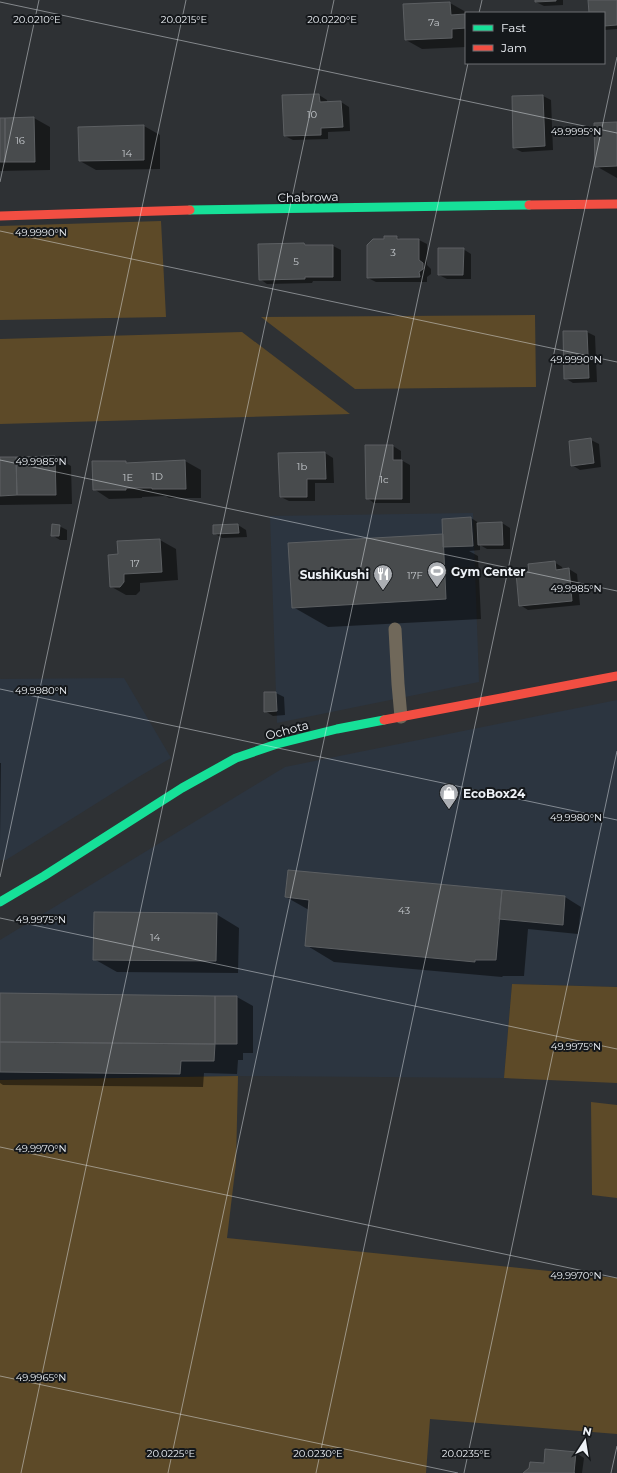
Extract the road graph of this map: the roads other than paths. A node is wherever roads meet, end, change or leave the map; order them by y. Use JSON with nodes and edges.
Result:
{"nodes":[{"id":1,"x":617,"y":204,"type":"edge"},
{"id":2,"x":0,"y":216,"type":"edge"},
{"id":3,"x":395,"y":628,"type":"dead end"},
{"id":4,"x":617,"y":676,"type":"edge"},
{"id":5,"x":402,"y":717,"type":"junction"},
{"id":6,"x":0,"y":902,"type":"edge"}],
"edges":[{"from":1,"to":2,"type":"street","name":"Chabrowa"},
{"from":3,"to":5,"type":"lane"},
{"from":4,"to":5,"type":"street","name":"Ochota"},
{"from":5,"to":6,"type":"street","name":"Ochota"}]}
